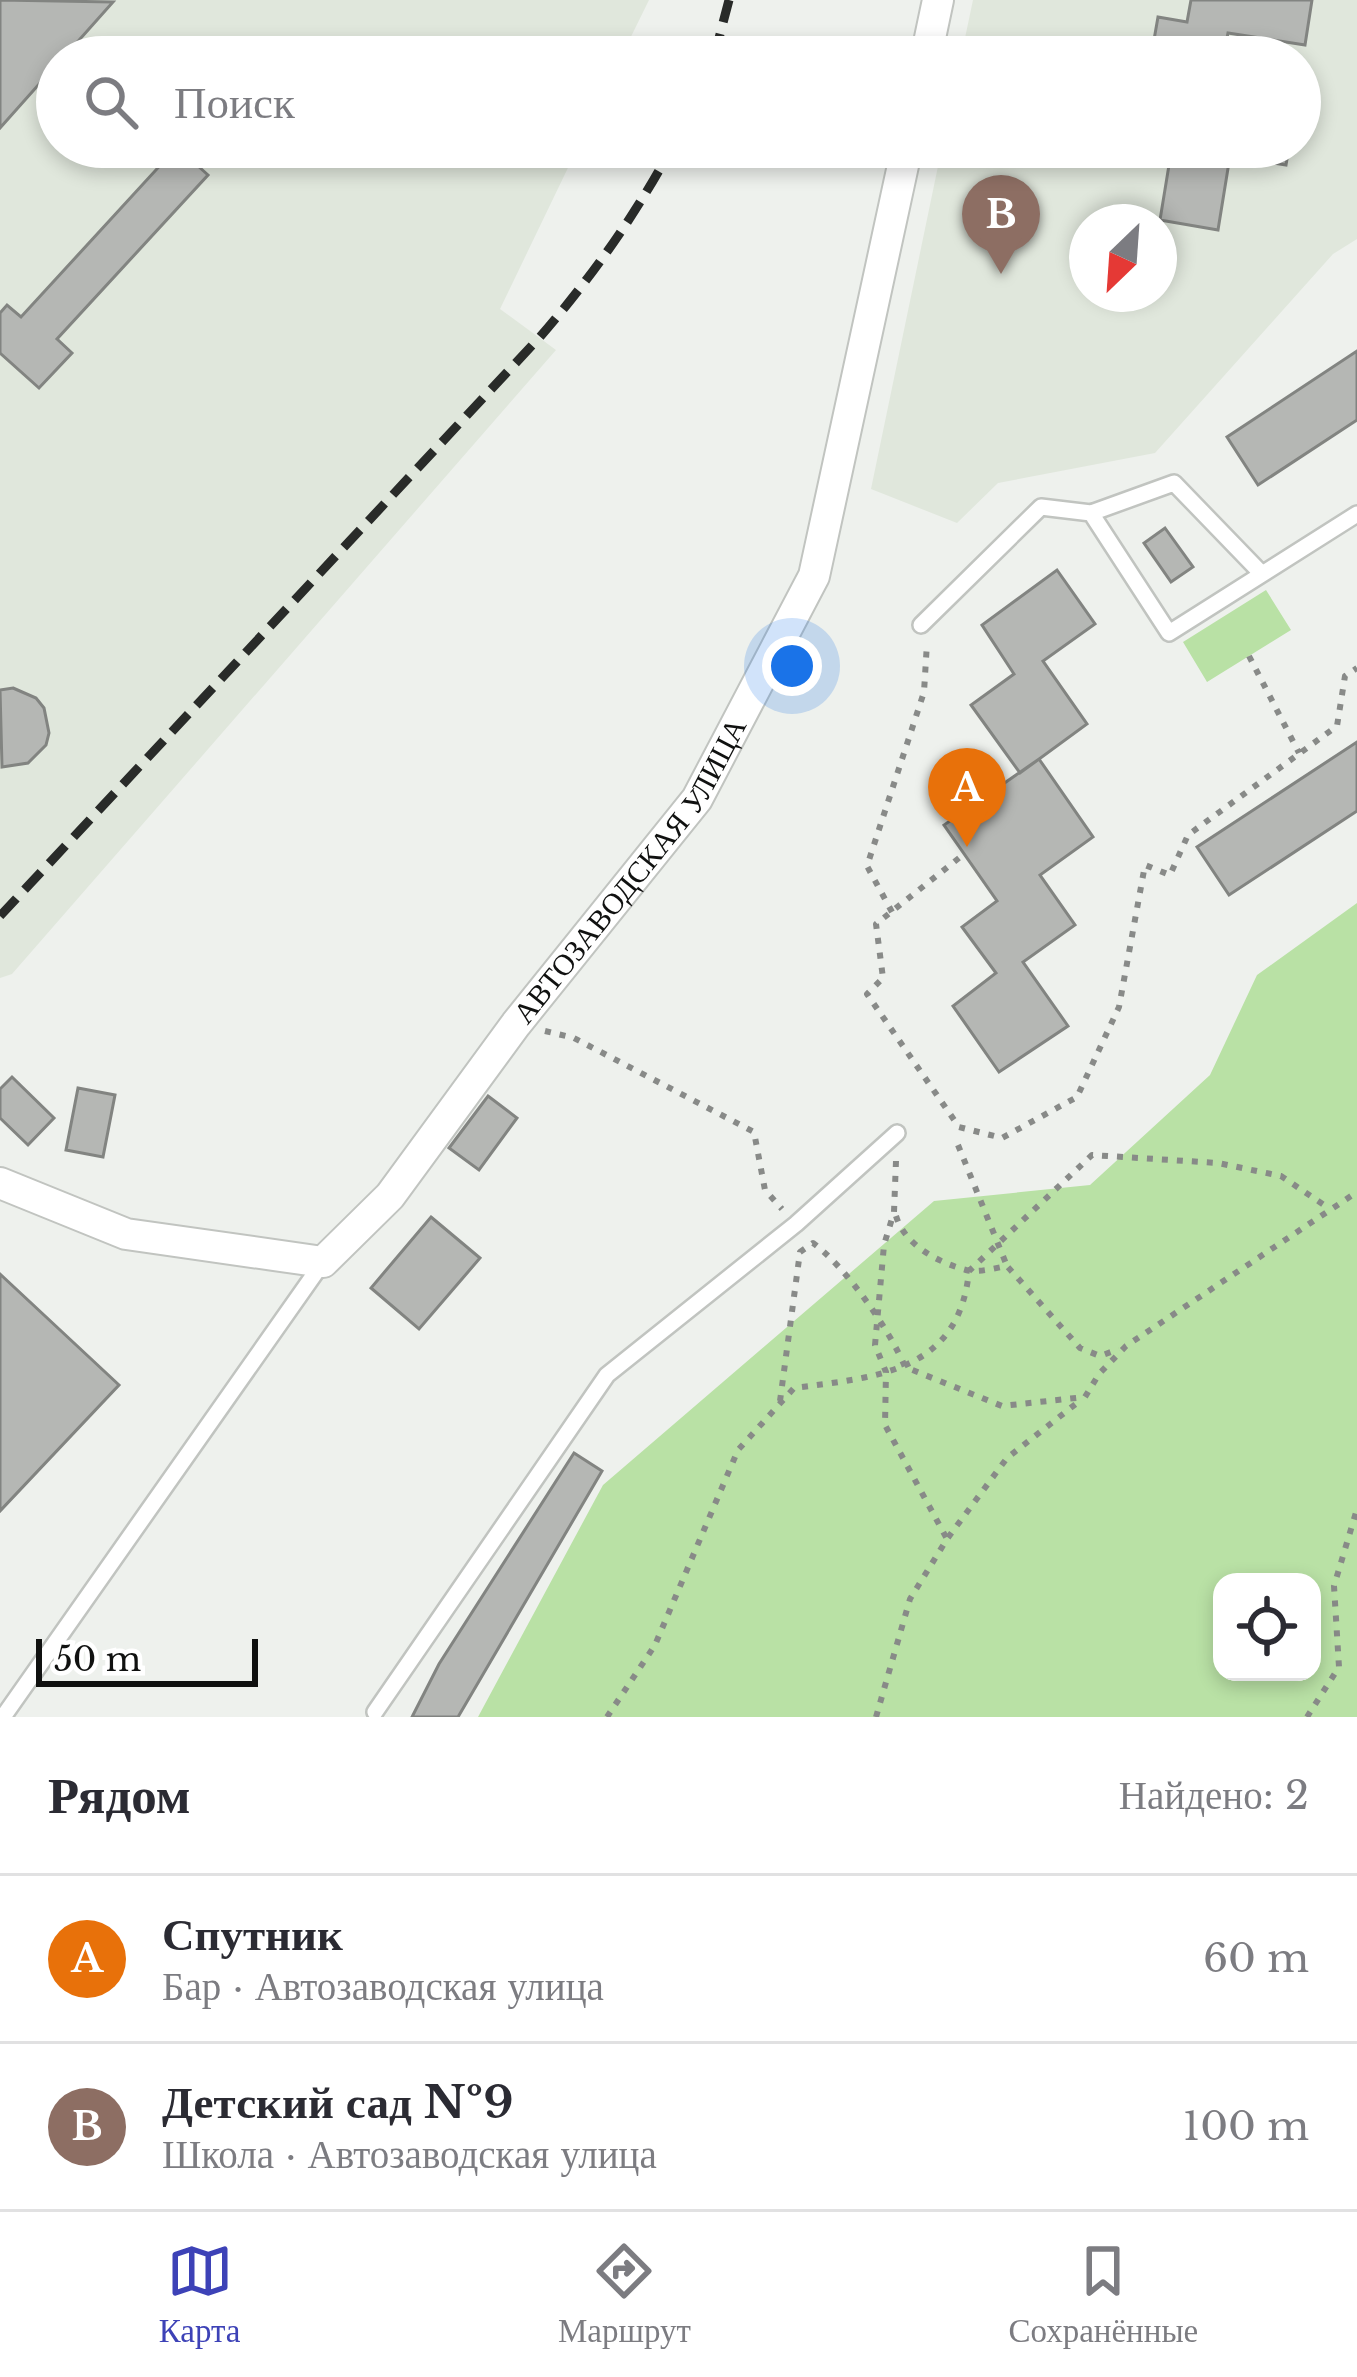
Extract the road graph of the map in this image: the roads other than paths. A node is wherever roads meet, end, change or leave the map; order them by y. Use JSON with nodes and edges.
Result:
{"nodes":[{"id":1,"x":938,"y":0,"type":"edge"},
{"id":2,"x":930,"y":36,"type":"edge"},
{"id":3,"x":902,"y":168,"type":"edge"},
{"id":4,"x":1090,"y":513,"type":"junction"},
{"id":5,"x":1357,"y":514,"type":"edge"},
{"id":6,"x":1262,"y":574,"type":"junction"},
{"id":7,"x":923,"y":624,"type":"road end"},
{"id":8,"x":897,"y":1132,"type":"road end"},
{"id":9,"x":0,"y":1183,"type":"edge"},
{"id":10,"x":323,"y":1262,"type":"junction"},
{"id":11,"x":376,"y":1712,"type":"dead end"},
{"id":12,"x":3,"y":1717,"type":"edge"}],
"edges":[{"from":1,"to":2,"type":"street"},
{"from":3,"to":10,"type":"street","name":"АВТОЗАВОДСКАЯ УЛИЦА"},
{"from":4,"to":6,"type":"lane"},
{"from":4,"to":6,"type":"lane"},
{"from":4,"to":7,"type":"lane"},
{"from":5,"to":6,"type":"lane"},
{"from":8,"to":11,"type":"lane"},
{"from":9,"to":10,"type":"street"},
{"from":10,"to":12,"type":"lane"}]}
